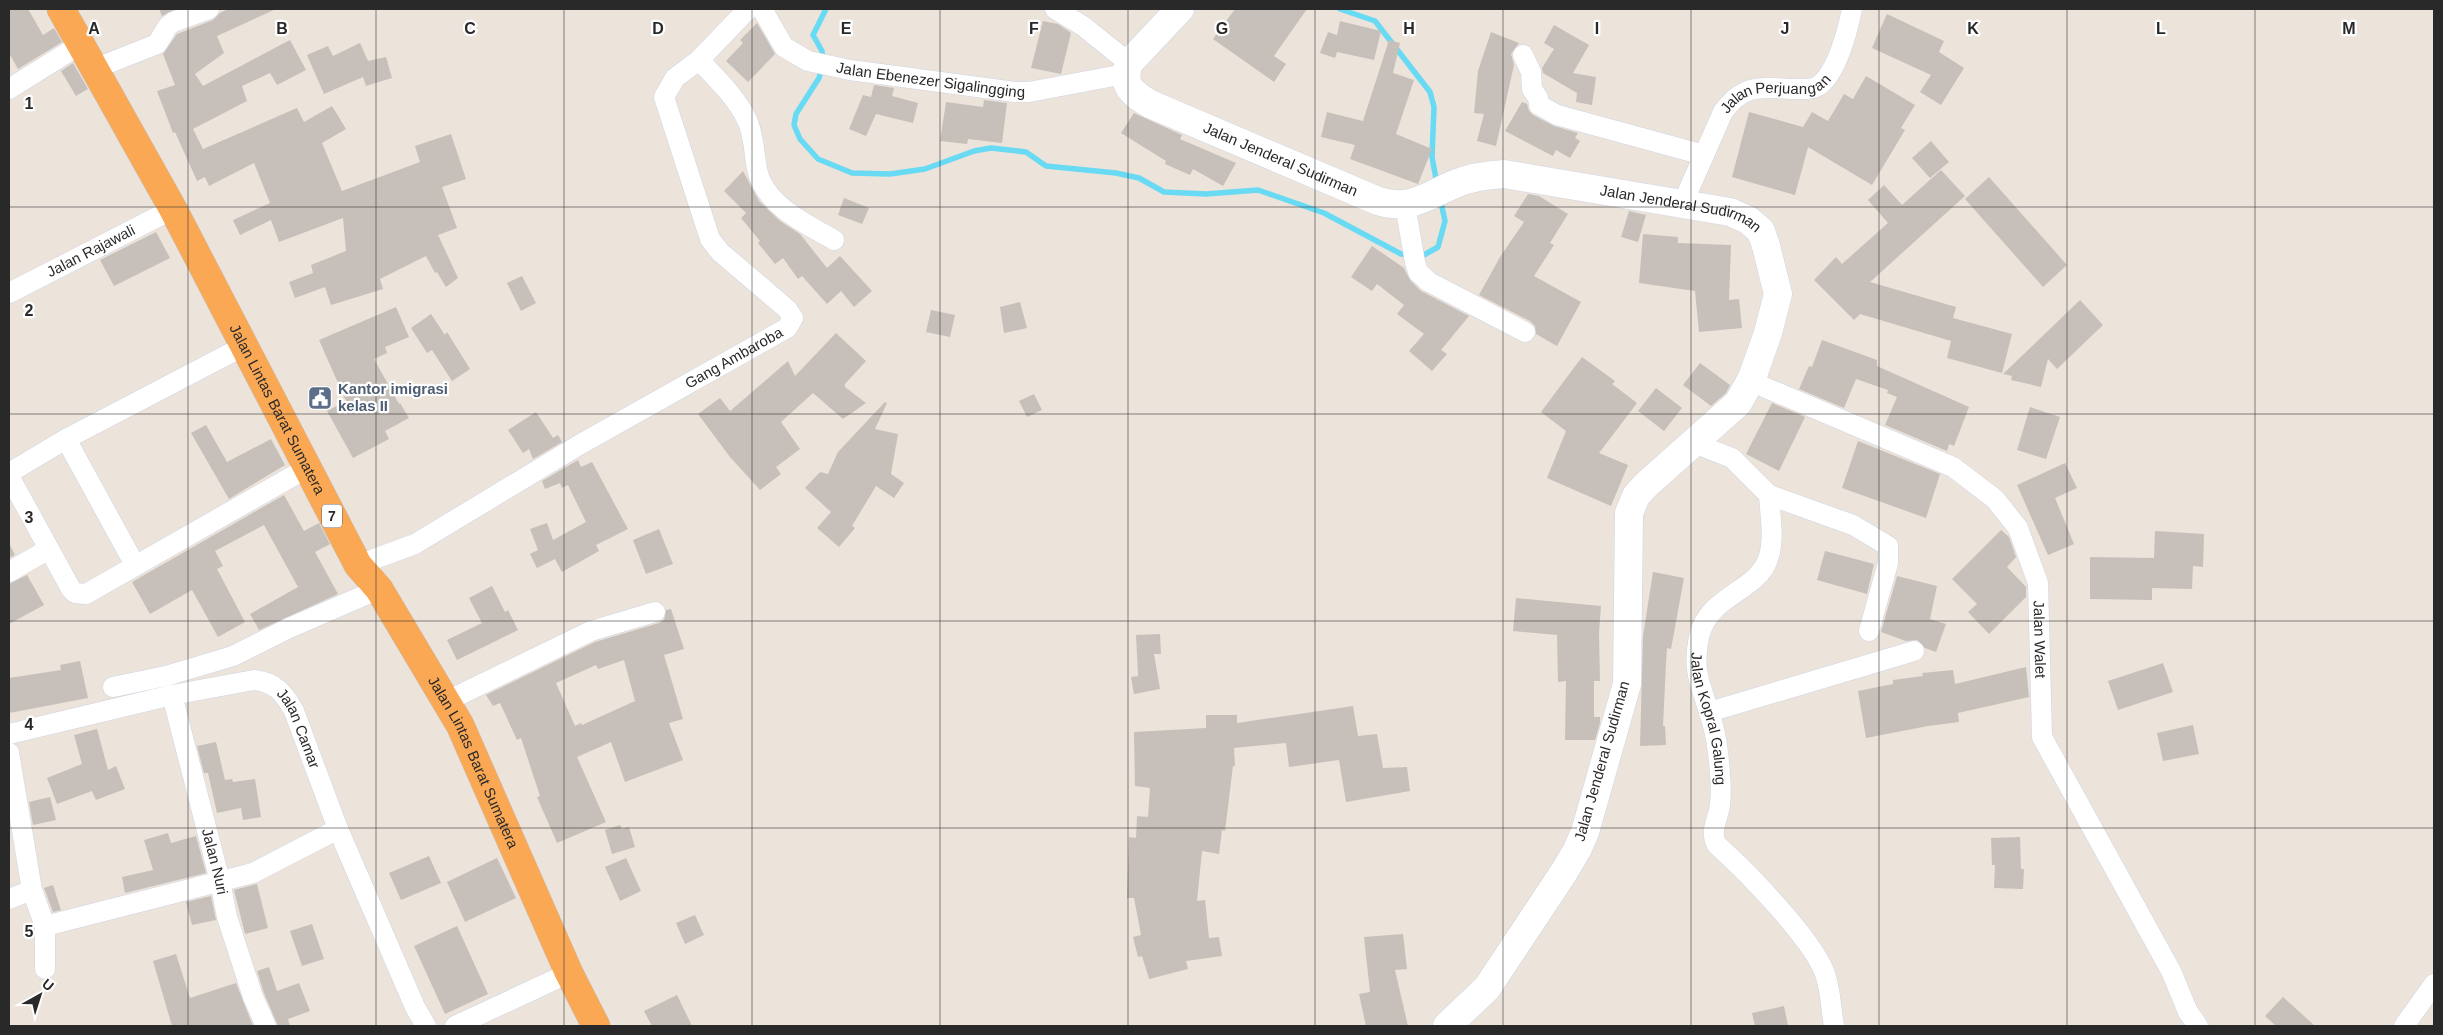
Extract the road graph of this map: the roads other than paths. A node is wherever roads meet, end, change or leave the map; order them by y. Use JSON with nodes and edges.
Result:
{"nodes":[{"id":1,"x":61,"y":9,"type":"edge"},
{"id":2,"x":209,"y":9,"type":"edge"},
{"id":3,"x":748,"y":9,"type":"edge"},
{"id":4,"x":762,"y":9,"type":"edge"},
{"id":5,"x":1055,"y":9,"type":"edge"},
{"id":6,"x":1180,"y":9,"type":"edge"},
{"id":7,"x":1852,"y":9,"type":"edge"},
{"id":8,"x":81,"y":44,"type":"junction"},
{"id":9,"x":1523,"y":55,"type":"dead end"},
{"id":10,"x":699,"y":60,"type":"junction"},
{"id":11,"x":94,"y":69,"type":"junction"},
{"id":12,"x":1127,"y":69,"type":"junction"},
{"id":13,"x":9,"y":89,"type":"edge"},
{"id":14,"x":1704,"y":155,"type":"junction"},
{"id":15,"x":1412,"y":203,"type":"junction"},
{"id":16,"x":1682,"y":204,"type":"junction"},
{"id":17,"x":173,"y":209,"type":"junction"},
{"id":18,"x":834,"y":240,"type":"dead end"},
{"id":19,"x":9,"y":293,"type":"edge"},
{"id":20,"x":1525,"y":332,"type":"dead end"},
{"id":21,"x":244,"y":346,"type":"junction"},
{"id":22,"x":1752,"y":378,"type":"junction"},
{"id":23,"x":66,"y":439,"type":"junction"},
{"id":24,"x":1692,"y":442,"type":"junction"},
{"id":25,"x":307,"y":468,"type":"junction"},
{"id":26,"x":9,"y":474,"type":"edge"},
{"id":27,"x":1769,"y":495,"type":"junction"},
{"id":28,"x":49,"y":550,"type":"junction"},
{"id":29,"x":135,"y":565,"type":"junction"},
{"id":30,"x":358,"y":565,"type":"junction"},
{"id":31,"x":9,"y":572,"type":"edge"},
{"id":32,"x":379,"y":589,"type":"junction"},
{"id":33,"x":654,"y":612,"type":"dead end"},
{"id":34,"x":1869,"y":631,"type":"dead end"},
{"id":35,"x":1914,"y":651,"type":"dead end"},
{"id":36,"x":113,"y":687,"type":"dead end"},
{"id":37,"x":172,"y":695,"type":"junction"},
{"id":38,"x":447,"y":701,"type":"junction"},
{"id":39,"x":1709,"y":712,"type":"junction"},
{"id":40,"x":9,"y":734,"type":"edge"},
{"id":41,"x":9,"y":753,"type":"edge"},
{"id":42,"x":338,"y":829,"type":"junction"},
{"id":43,"x":220,"y":881,"type":"junction"},
{"id":44,"x":32,"y":890,"type":"junction"},
{"id":45,"x":9,"y":899,"type":"edge"},
{"id":46,"x":45,"y":926,"type":"junction"},
{"id":47,"x":45,"y":968,"type":"dead end"},
{"id":48,"x":569,"y":973,"type":"junction"},
{"id":49,"x":2434,"y":984,"type":"edge"},
{"id":50,"x":266,"y":1026,"type":"edge"},
{"id":51,"x":426,"y":1026,"type":"edge"},
{"id":52,"x":456,"y":1026,"type":"edge"},
{"id":53,"x":596,"y":1026,"type":"edge"},
{"id":54,"x":1447,"y":1026,"type":"edge"},
{"id":55,"x":1834,"y":1026,"type":"edge"},
{"id":56,"x":2198,"y":1026,"type":"edge"},
{"id":57,"x":2404,"y":1026,"type":"edge"}],
"edges":[{"from":1,"to":8,"type":"highway","name":"Jalan Lintas Barat Sumatera","number":"7"},
{"from":2,"to":11,"type":"street"},
{"from":3,"to":10,"type":"street","name":"Gang Ambaroba"},
{"from":4,"to":12,"type":"street","name":"Jalan Ebenezer Sigalingging"},
{"from":5,"to":12,"type":"street"},
{"from":6,"to":12,"type":"main road"},
{"from":7,"to":14,"type":"street","name":"Jalan Perjuangan"},
{"from":8,"to":11,"type":"highway","name":"Jalan Lintas Barat Sumatera","number":"7"},
{"from":8,"to":13,"type":"street"},
{"from":9,"to":14,"type":"street"},
{"from":10,"to":18,"type":"street"},
{"from":10,"to":30,"type":"street","name":"Gang Ambaroba"},
{"from":11,"to":17,"type":"highway","name":"Jalan Lintas Barat Sumatera","number":"7"},
{"from":12,"to":15,"type":"main road","name":"Jalan Jenderal Sudirman"},
{"from":14,"to":16,"type":"street","name":"Jalan Perjuangan"},
{"from":15,"to":16,"type":"main road","name":"Jalan Jenderal Sudirman"},
{"from":15,"to":20,"type":"street"},
{"from":16,"to":22,"type":"main road","name":"Jalan Jenderal Sudirman"},
{"from":17,"to":19,"type":"street","name":"Jalan Rajawali"},
{"from":17,"to":21,"type":"highway","name":"Jalan Lintas Barat Sumatera","number":"7"},
{"from":21,"to":23,"type":"street"},
{"from":21,"to":25,"type":"highway","name":"Jalan Lintas Barat Sumatera","number":"7"},
{"from":22,"to":24,"type":"main road","name":"Jalan Jenderal Sudirman"},
{"from":22,"to":56,"type":"street","name":"Jalan Walet"},
{"from":23,"to":26,"type":"street"},
{"from":23,"to":29,"type":"street"},
{"from":24,"to":27,"type":"street"},
{"from":24,"to":54,"type":"main road","name":"Jalan Jenderal Sudirman"},
{"from":25,"to":29,"type":"street"},
{"from":25,"to":30,"type":"highway","name":"Jalan Lintas Barat Sumatera","number":"7"},
{"from":26,"to":28,"type":"street"},
{"from":27,"to":34,"type":"street"},
{"from":27,"to":39,"type":"street","name":"Jalan Kopral Galung"},
{"from":28,"to":29,"type":"street"},
{"from":28,"to":31,"type":"street"},
{"from":30,"to":32,"type":"highway","name":"Jalan Lintas Barat Sumatera","number":"7"},
{"from":32,"to":36,"type":"street"},
{"from":32,"to":38,"type":"highway","name":"Jalan Lintas Barat Sumatera","number":"7"},
{"from":33,"to":38,"type":"street"},
{"from":35,"to":39,"type":"street"},
{"from":37,"to":40,"type":"street","name":"Jalan Camar"},
{"from":37,"to":42,"type":"street","name":"Jalan Camar"},
{"from":37,"to":43,"type":"street","name":"Jalan Nuri"},
{"from":38,"to":48,"type":"highway","name":"Jalan Lintas Barat Sumatera","number":"7"},
{"from":39,"to":55,"type":"street","name":"Jalan Kopral Galung"},
{"from":41,"to":44,"type":"street"},
{"from":42,"to":43,"type":"street"},
{"from":42,"to":51,"type":"street","name":"Jalan Camar"},
{"from":43,"to":46,"type":"street"},
{"from":43,"to":50,"type":"street","name":"Jalan Nuri"},
{"from":44,"to":45,"type":"street"},
{"from":44,"to":46,"type":"street"},
{"from":46,"to":47,"type":"street"},
{"from":48,"to":52,"type":"street"},
{"from":48,"to":53,"type":"highway","name":"Jalan Lintas Barat Sumatera","number":"7"},
{"from":49,"to":57,"type":"street"}]}
